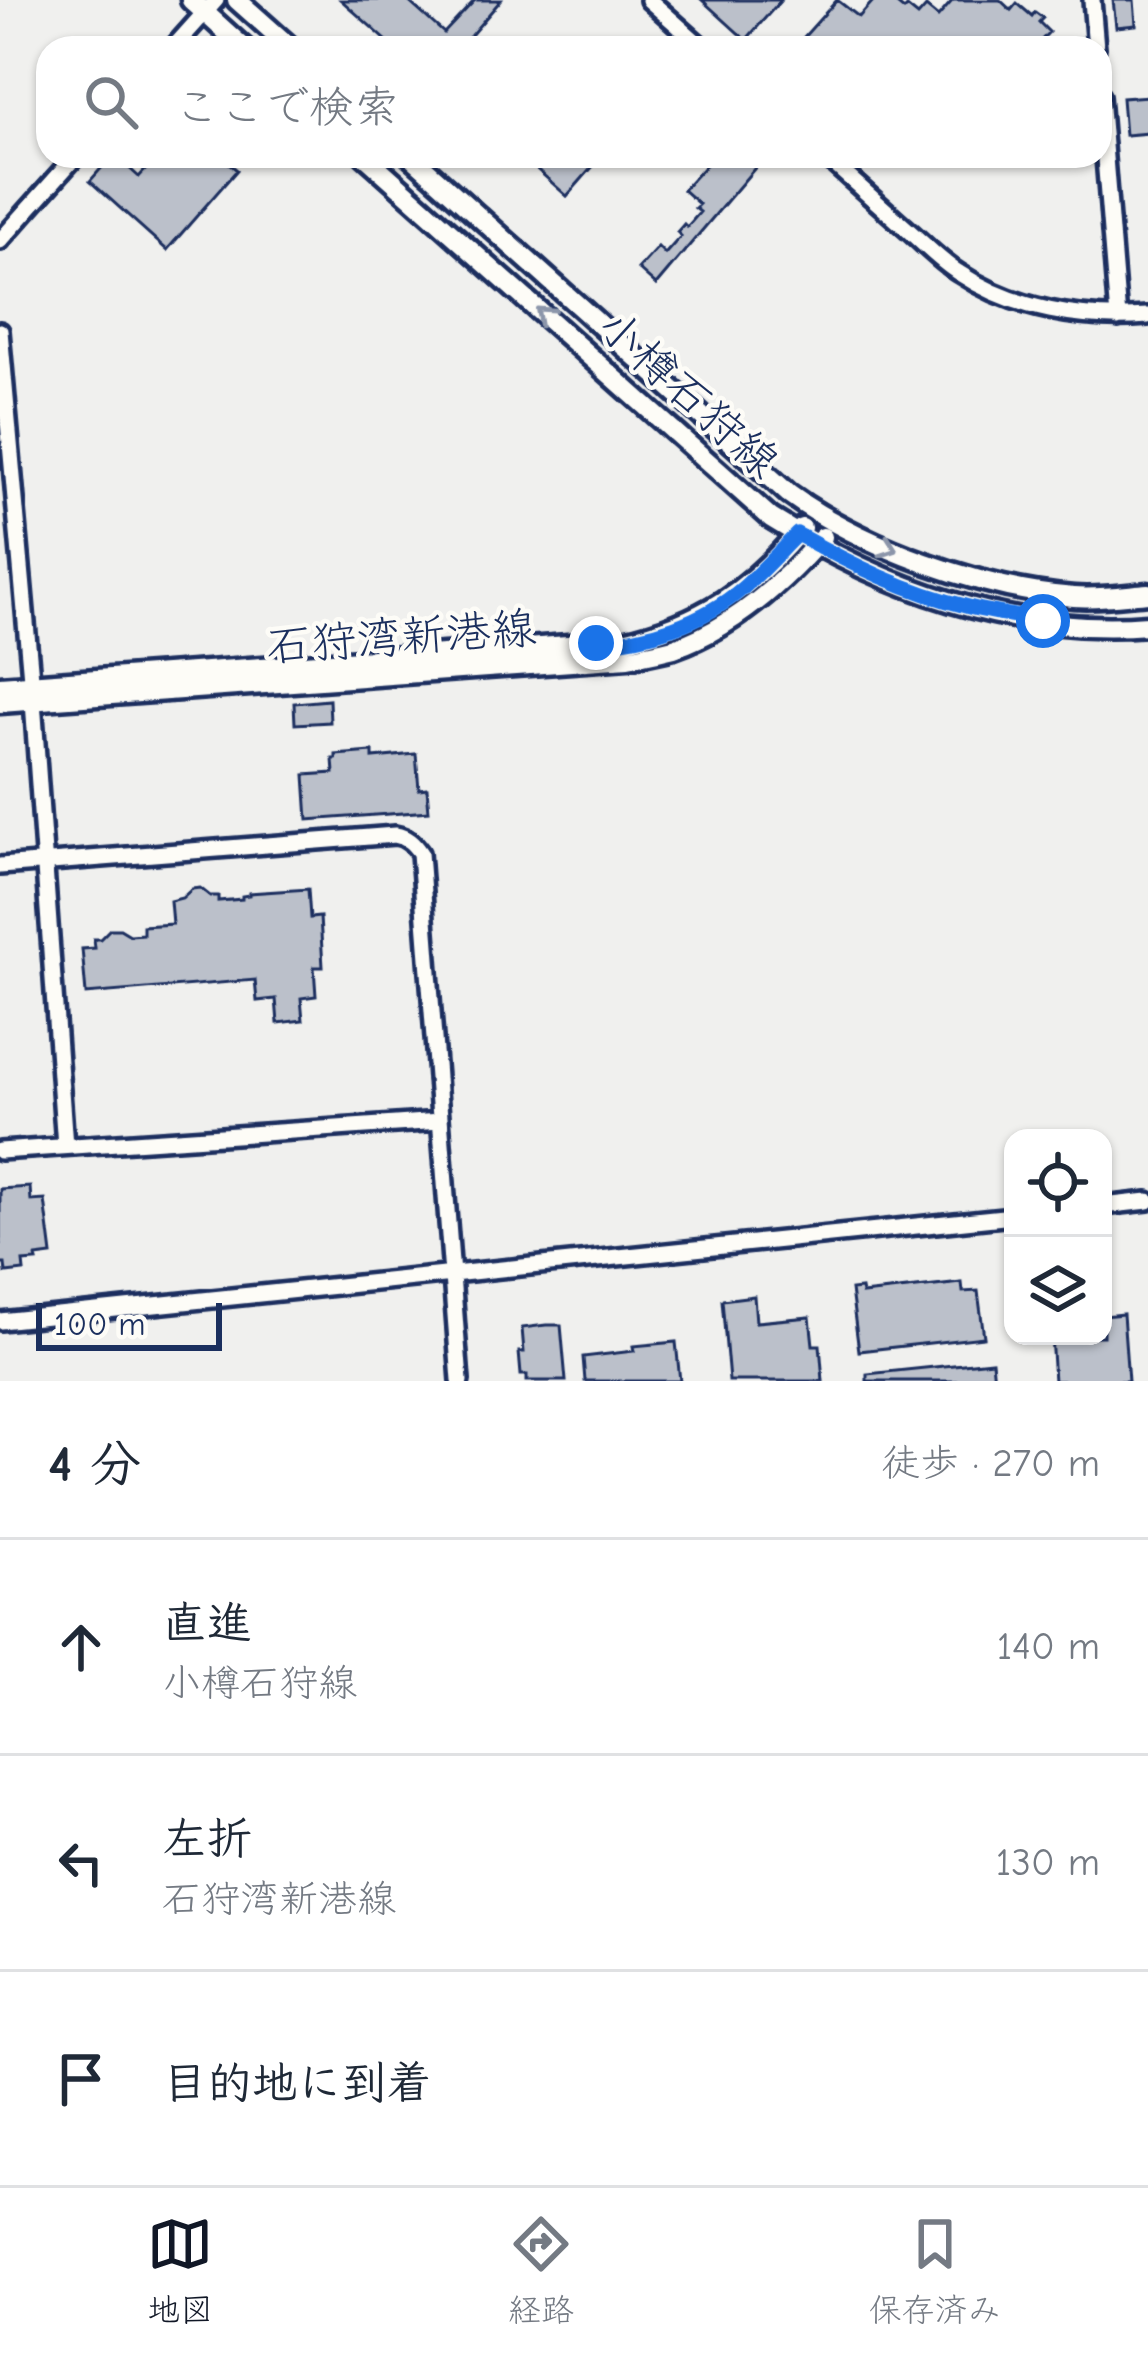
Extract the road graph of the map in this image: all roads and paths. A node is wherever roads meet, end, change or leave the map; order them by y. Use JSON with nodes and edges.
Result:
{"nodes":[{"id":1,"x":237,"y":0,"type":"edge"},
{"id":2,"x":650,"y":0,"type":"edge"},
{"id":3,"x":1092,"y":0,"type":"edge"},
{"id":4,"x":204,"y":4,"type":"edge"},
{"id":5,"x":181,"y":36,"type":"edge"},
{"id":6,"x":233,"y":36,"type":"edge"},
{"id":7,"x":278,"y":36,"type":"edge"},
{"id":8,"x":690,"y":36,"type":"edge"},
{"id":9,"x":1095,"y":36,"type":"edge"},
{"id":10,"x":65,"y":168,"type":"edge"},
{"id":11,"x":378,"y":168,"type":"edge"},
{"id":12,"x":424,"y":168,"type":"edge"},
{"id":13,"x":838,"y":168,"type":"edge"},
{"id":14,"x":1106,"y":168,"type":"edge"},
{"id":15,"x":0,"y":241,"type":"edge"},
{"id":16,"x":1148,"y":316,"type":"edge"},
{"id":17,"x":1118,"y":318,"type":"junction"},
{"id":18,"x":0,"y":331,"type":"edge"},
{"id":19,"x":814,"y":512,"type":"junction"},
{"id":20,"x":834,"y":524,"type":"junction"},
{"id":21,"x":797,"y":534,"type":"junction"},
{"id":22,"x":816,"y":545,"type":"junction"},
{"id":23,"x":1148,"y":593,"type":"edge"},
{"id":24,"x":1148,"y":625,"type":"edge"},
{"id":25,"x":0,"y":686,"type":"edge"},
{"id":26,"x":31,"y":692,"type":"junction"},
{"id":27,"x":0,"y":704,"type":"edge"},
{"id":28,"x":44,"y":862,"type":"junction"},
{"id":29,"x":0,"y":866,"type":"edge"},
{"id":30,"x":440,"y":1120,"type":"junction"},
{"id":31,"x":65,"y":1146,"type":"junction"},
{"id":32,"x":0,"y":1151,"type":"edge"},
{"id":33,"x":1148,"y":1201,"type":"edge"},
{"id":34,"x":1112,"y":1205,"type":"edge"},
{"id":35,"x":1004,"y":1217,"type":"edge"},
{"id":36,"x":452,"y":1276,"type":"junction"},
{"id":37,"x":0,"y":1321,"type":"edge"},
{"id":38,"x":460,"y":1381,"type":"edge"}],
"edges":[{"from":1,"to":7,"type":"main road"},
{"from":2,"to":8,"type":"street"},
{"from":3,"to":9,"type":"street"},
{"from":4,"to":5,"type":"street"},
{"from":4,"to":6,"type":"main road"},
{"from":10,"to":15,"type":"street"},
{"from":21,"to":11,"type":"main road","name":"小樽石狩線","one_way":true},
{"from":12,"to":19,"type":"main road","name":"小樽石狩線"},
{"from":13,"to":17,"type":"street"},
{"from":14,"to":17,"type":"street"},
{"from":16,"to":17,"type":"street"},
{"from":18,"to":26,"type":"street"},
{"from":19,"to":20,"type":"main road","name":"小樽石狩線"},
{"from":19,"to":21,"type":"main road","name":"石狩湾新港線"},
{"from":20,"to":22,"type":"main road","name":"石狩湾新港線"},
{"from":20,"to":23,"type":"main road","name":"小樽石狩線","one_way":true},
{"from":21,"to":22,"type":"main road","name":"小樽石狩線"},
{"from":21,"to":26,"type":"main road","name":"石狩湾新港線"},
{"from":22,"to":24,"type":"main road","name":"小樽石狩線"},
{"from":22,"to":26,"type":"main road","name":"石狩湾新港線"},
{"from":25,"to":26,"type":"main road","name":"石狩湾新港線"},
{"from":26,"to":27,"type":"main road","name":"石狩湾新港線"},
{"from":26,"to":28,"type":"street"},
{"from":28,"to":29,"type":"street"},
{"from":28,"to":30,"type":"street"},
{"from":28,"to":31,"type":"street"},
{"from":30,"to":31,"type":"street"},
{"from":30,"to":36,"type":"street"},
{"from":31,"to":32,"type":"street"},
{"from":33,"to":34,"type":"street"},
{"from":35,"to":36,"type":"street"},
{"from":36,"to":37,"type":"street"},
{"from":36,"to":38,"type":"street"}]}
